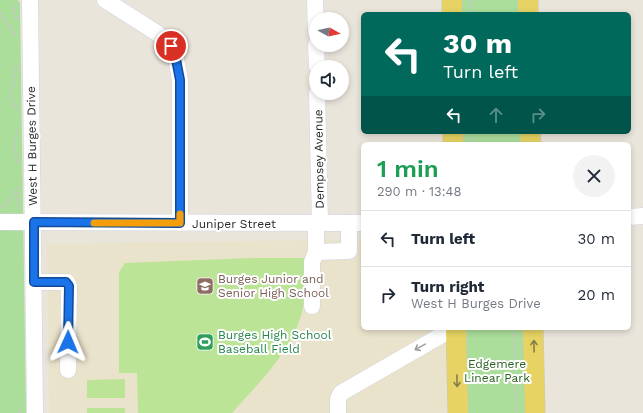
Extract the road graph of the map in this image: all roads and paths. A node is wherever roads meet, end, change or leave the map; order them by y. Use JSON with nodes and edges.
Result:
{"nodes":[{"id":1,"x":25,"y":0,"type":"edge"},
{"id":2,"x":105,"y":0,"type":"edge"},
{"id":3,"x":315,"y":0,"type":"edge"},
{"id":4,"x":452,"y":0,"type":"edge"},
{"id":5,"x":471,"y":0,"type":"edge"},
{"id":6,"x":528,"y":0,"type":"edge"},
{"id":7,"x":0,"y":12,"type":"edge"},
{"id":8,"x":315,"y":12,"type":"edge"},
{"id":9,"x":452,"y":12,"type":"edge"},
{"id":10,"x":471,"y":12,"type":"edge"},
{"id":11,"x":528,"y":12,"type":"edge"},
{"id":12,"x":18,"y":24,"type":"dead end"},
{"id":13,"x":18,"y":34,"type":"dead end"},
{"id":14,"x":17,"y":63,"type":"dead end"},
{"id":15,"x":317,"y":100,"type":"edge"},
{"id":16,"x":19,"y":120,"type":"dead end"},
{"id":17,"x":18,"y":127,"type":"dead end"},
{"id":18,"x":19,"y":169,"type":"dead end"},
{"id":19,"x":18,"y":185,"type":"dead end"},
{"id":20,"x":17,"y":190,"type":"junction"},
{"id":21,"x":0,"y":208,"type":"edge"},
{"id":22,"x":643,"y":216,"type":"edge"},
{"id":23,"x":631,"y":217,"type":"edge"},
{"id":24,"x":0,"y":222,"type":"edge"},
{"id":25,"x":26,"y":222,"type":"junction"},
{"id":26,"x":180,"y":223,"type":"junction"},
{"id":27,"x":356,"y":223,"type":"edge"},
{"id":28,"x":318,"y":224,"type":"junction"},
{"id":29,"x":316,"y":252,"type":"junction"},
{"id":30,"x":34,"y":282,"type":"junction"},
{"id":31,"x":312,"y":306,"type":"dead end"},
{"id":32,"x":451,"y":330,"type":"edge"},
{"id":33,"x":455,"y":330,"type":"edge"},
{"id":34,"x":514,"y":330,"type":"edge"},
{"id":35,"x":533,"y":330,"type":"edge"},
{"id":36,"x":68,"y":370,"type":"dead end"},
{"id":37,"x":35,"y":413,"type":"edge"},
{"id":38,"x":338,"y":413,"type":"edge"},
{"id":39,"x":458,"y":413,"type":"edge"},
{"id":40,"x":516,"y":413,"type":"edge"},
{"id":41,"x":535,"y":413,"type":"edge"}],
"edges":[{"from":1,"to":12,"type":"path"},
{"from":1,"to":25,"type":"street","name":"West H Burges Drive"},
{"from":2,"to":26,"type":"street"},
{"from":3,"to":8,"type":"street"},
{"from":4,"to":9,"type":"main road"},
{"from":5,"to":10,"type":"path"},
{"from":6,"to":11,"type":"main road"},
{"from":7,"to":13,"type":"path"},
{"from":14,"to":16,"type":"path"},
{"from":15,"to":28,"type":"street","name":"Dempsey Avenue"},
{"from":17,"to":18,"type":"path"},
{"from":19,"to":20,"type":"path"},
{"from":20,"to":21,"type":"path"},
{"from":20,"to":25,"type":"path"},
{"from":22,"to":23,"type":"street"},
{"from":24,"to":25,"type":"street","name":"Juniper Street"},
{"from":25,"to":26,"type":"street","name":"Juniper Street"},
{"from":25,"to":30,"type":"street","name":"West H Burges Drive"},
{"from":26,"to":28,"type":"street","name":"Juniper Street"},
{"from":27,"to":28,"type":"street","name":"Juniper Street"},
{"from":27,"to":29,"type":"street"},
{"from":28,"to":29,"type":"street","name":"Dempsey Avenue"},
{"from":29,"to":31,"type":"street","name":"Dempsey Avenue"},
{"from":30,"to":36,"type":"street"},
{"from":30,"to":37,"type":"street","name":"West H Burges Drive"},
{"from":32,"to":38,"type":"street","one_way":true},
{"from":33,"to":39,"type":"main road","one_way":true},
{"from":34,"to":40,"type":"path"},
{"from":41,"to":35,"type":"main road","one_way":true}]}
